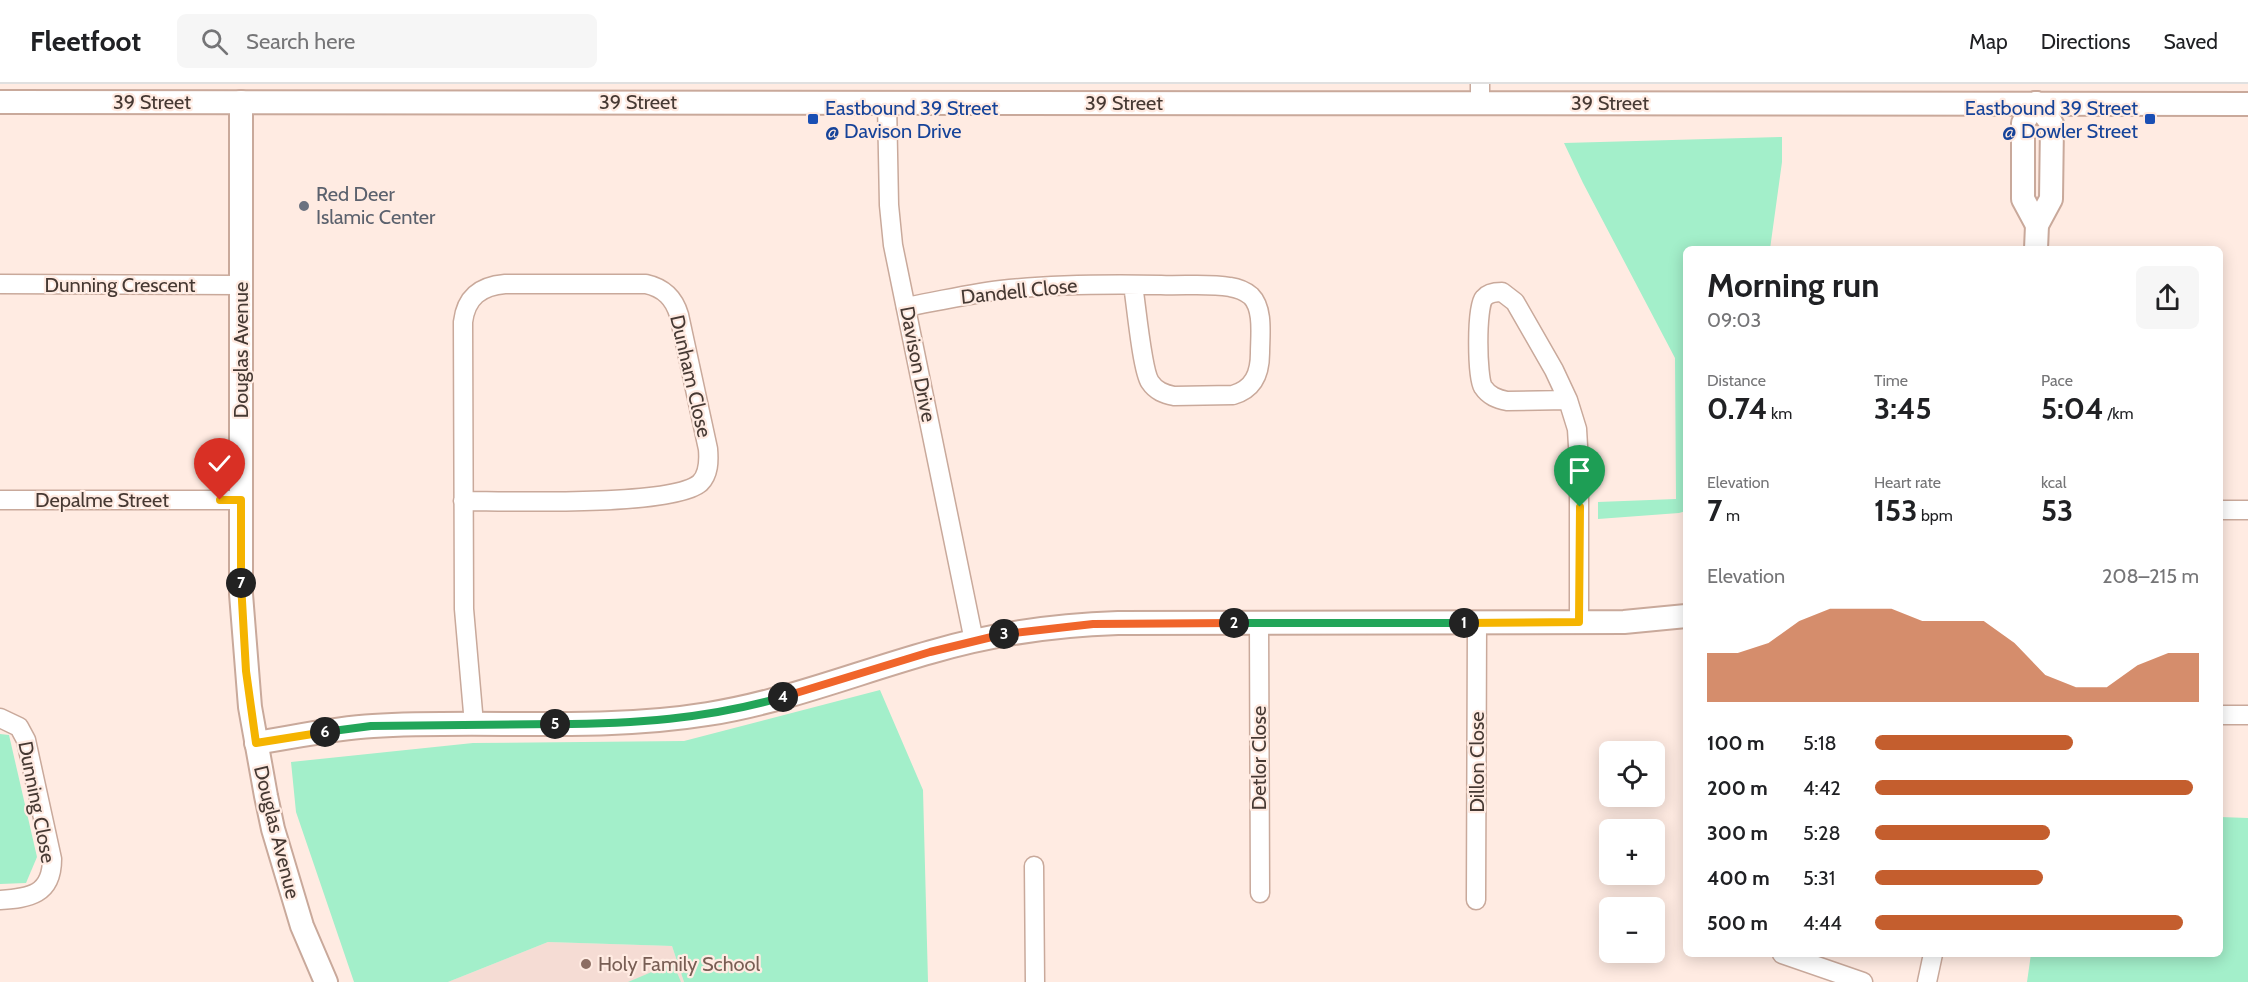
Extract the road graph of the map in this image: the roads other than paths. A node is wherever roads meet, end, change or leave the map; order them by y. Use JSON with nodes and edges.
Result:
{"nodes":[{"id":1,"x":887,"y":94,"type":"edge"},
{"id":2,"x":1480,"y":94,"type":"edge"},
{"id":3,"x":2036,"y":94,"type":"edge"},
{"id":4,"x":0,"y":102,"type":"edge"},
{"id":5,"x":241,"y":102,"type":"junction"},
{"id":6,"x":2248,"y":104,"type":"edge"},
{"id":7,"x":2036,"y":246,"type":"edge"},
{"id":8,"x":0,"y":284,"type":"edge"},
{"id":9,"x":241,"y":285,"type":"junction"},
{"id":10,"x":1133,"y":285,"type":"junction"},
{"id":11,"x":906,"y":307,"type":"junction"},
{"id":12,"x":1568,"y":400,"type":"junction"},
{"id":13,"x":0,"y":500,"type":"edge"},
{"id":14,"x":241,"y":500,"type":"junction"},
{"id":15,"x":463,"y":501,"type":"junction"},
{"id":16,"x":2223,"y":510,"type":"edge"},
{"id":17,"x":2248,"y":510,"type":"edge"},
{"id":18,"x":1683,"y":616,"type":"edge"},
{"id":19,"x":1579,"y":622,"type":"junction"},
{"id":20,"x":1259,"y":623,"type":"junction"},
{"id":21,"x":1477,"y":623,"type":"junction"},
{"id":22,"x":974,"y":641,"type":"junction"},
{"id":23,"x":2223,"y":715,"type":"edge"},
{"id":24,"x":2248,"y":715,"type":"edge"},
{"id":25,"x":0,"y":718,"type":"edge"},
{"id":26,"x":474,"y":724,"type":"junction"},
{"id":27,"x":256,"y":743,"type":"junction"},
{"id":28,"x":1034,"y":866,"type":"dead end"},
{"id":29,"x":1260,"y":893,"type":"dead end"},
{"id":30,"x":0,"y":900,"type":"edge"},
{"id":31,"x":1476,"y":900,"type":"dead end"},
{"id":32,"x":1791,"y":957,"type":"edge"},
{"id":33,"x":1932,"y":957,"type":"edge"},
{"id":34,"x":326,"y":982,"type":"edge"},
{"id":35,"x":1035,"y":982,"type":"edge"},
{"id":36,"x":1863,"y":982,"type":"edge"},
{"id":37,"x":1927,"y":982,"type":"edge"}],
"edges":[{"from":1,"to":2,"type":"street","name":"39 Street"},
{"from":1,"to":5,"type":"street","name":"39 Street"},
{"from":1,"to":11,"type":"street","name":"Davison Drive"},
{"from":2,"to":3,"type":"street","name":"39 Street"},
{"from":3,"to":6,"type":"street","name":"39 Street"},
{"from":3,"to":7,"type":"street"},
{"from":4,"to":5,"type":"street","name":"39 Street"},
{"from":5,"to":9,"type":"street","name":"Douglas Avenue"},
{"from":8,"to":9,"type":"street","name":"Dunning Crescent"},
{"from":9,"to":14,"type":"street","name":"Douglas Avenue"},
{"from":10,"to":10,"type":"street","name":"Dandell Close"},
{"from":10,"to":11,"type":"street","name":"Dandell Close"},
{"from":11,"to":22,"type":"street","name":"Davison Drive"},
{"from":12,"to":12,"type":"street"},
{"from":12,"to":19,"type":"street"},
{"from":13,"to":14,"type":"street","name":"Depalme Street"},
{"from":14,"to":27,"type":"street","name":"Douglas Avenue"},
{"from":15,"to":15,"type":"street","name":"Dunham Close"},
{"from":15,"to":26,"type":"street","name":"Dunham Close"},
{"from":16,"to":17,"type":"street"},
{"from":18,"to":19,"type":"street"},
{"from":19,"to":21,"type":"street"},
{"from":20,"to":21,"type":"street"},
{"from":20,"to":22,"type":"street"},
{"from":20,"to":29,"type":"street","name":"Detlor Close"},
{"from":21,"to":31,"type":"street","name":"Dillon Close"},
{"from":22,"to":26,"type":"street"},
{"from":23,"to":24,"type":"street"},
{"from":25,"to":30,"type":"street","name":"Dunning Close"},
{"from":26,"to":27,"type":"street"},
{"from":27,"to":34,"type":"street","name":"Douglas Avenue"},
{"from":28,"to":35,"type":"street"},
{"from":32,"to":36,"type":"street"},
{"from":33,"to":37,"type":"street"}]}
